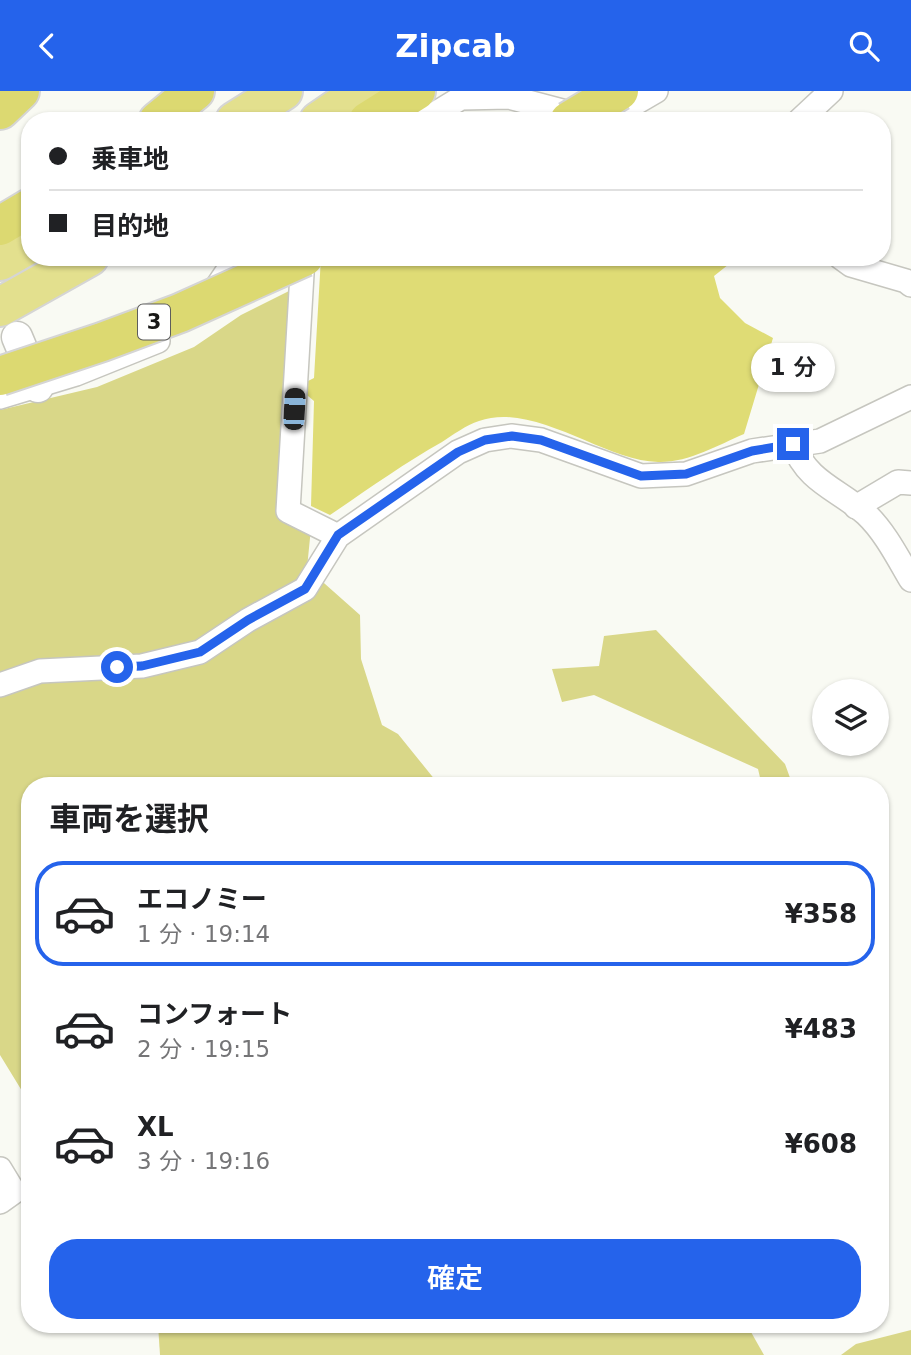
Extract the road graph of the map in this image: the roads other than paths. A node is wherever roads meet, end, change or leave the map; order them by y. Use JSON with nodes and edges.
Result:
{"nodes":[{"id":1,"x":20,"y":91,"type":"edge"},
{"id":2,"x":195,"y":91,"type":"edge"},
{"id":3,"x":283,"y":91,"type":"edge"},
{"id":4,"x":363,"y":91,"type":"edge"},
{"id":5,"x":416,"y":91,"type":"edge"},
{"id":6,"x":591,"y":91,"type":"edge"},
{"id":7,"x":619,"y":91,"type":"edge"},
{"id":8,"x":656,"y":91,"type":"edge"},
{"id":9,"x":831,"y":91,"type":"edge"},
{"id":10,"x":0,"y":110,"type":"edge"},
{"id":11,"x":169,"y":112,"type":"edge"},
{"id":12,"x":249,"y":112,"type":"edge"},
{"id":13,"x":332,"y":112,"type":"edge"},
{"id":14,"x":382,"y":112,"type":"edge"},
{"id":15,"x":438,"y":112,"type":"edge"},
{"id":16,"x":559,"y":112,"type":"edge"},
{"id":17,"x":566,"y":112,"type":"edge"},
{"id":18,"x":584,"y":112,"type":"edge"},
{"id":19,"x":620,"y":112,"type":"edge"},
{"id":20,"x":809,"y":112,"type":"edge"},
{"id":21,"x":21,"y":213,"type":"edge"},
{"id":22,"x":0,"y":226,"type":"edge"},
{"id":23,"x":21,"y":249,"type":"edge"},
{"id":24,"x":0,"y":261,"type":"edge"},
{"id":25,"x":78,"y":266,"type":"edge"},
{"id":26,"x":231,"y":266,"type":"edge"},
{"id":27,"x":284,"y":266,"type":"edge"},
{"id":28,"x":303,"y":266,"type":"edge"},
{"id":29,"x":854,"y":266,"type":"edge"},
{"id":30,"x":911,"y":285,"type":"edge"},
{"id":31,"x":9,"y":322,"type":"edge"},
{"id":32,"x":0,"y":376,"type":"edge"},
{"id":33,"x":38,"y":387,"type":"junction"},
{"id":34,"x":0,"y":397,"type":"edge"},
{"id":35,"x":911,"y":397,"type":"edge"},
{"id":36,"x":793,"y":444,"type":"junction"},
{"id":37,"x":911,"y":483,"type":"edge"},
{"id":38,"x":856,"y":507,"type":"junction"},
{"id":39,"x":338,"y":535,"type":"junction"},
{"id":40,"x":911,"y":580,"type":"edge"},
{"id":41,"x":0,"y":685,"type":"edge"},
{"id":42,"x":0,"y":1169,"type":"edge"},
{"id":43,"x":0,"y":1202,"type":"edge"}],
"edges":[{"from":1,"to":10,"type":"highway"},
{"from":2,"to":11,"type":"highway"},
{"from":3,"to":12,"type":"highway"},
{"from":4,"to":13,"type":"highway"},
{"from":5,"to":14,"type":"highway"},
{"from":6,"to":16,"type":"highway"},
{"from":7,"to":18,"type":"highway","bridge":true},
{"from":8,"to":19,"type":"street"},
{"from":9,"to":20,"type":"street"},
{"from":15,"to":17,"type":"street"},
{"from":21,"to":22,"type":"highway"},
{"from":23,"to":24,"type":"highway"},
{"from":25,"to":31,"type":"highway"},
{"from":26,"to":33,"type":"street"},
{"from":27,"to":32,"type":"highway","number":"3","bridge":true},
{"from":28,"to":39,"type":"street"},
{"from":29,"to":30,"type":"street"},
{"from":31,"to":33,"type":"street"},
{"from":33,"to":34,"type":"street"},
{"from":35,"to":36,"type":"street"},
{"from":36,"to":38,"type":"street"},
{"from":36,"to":39,"type":"street"},
{"from":37,"to":38,"type":"street"},
{"from":38,"to":40,"type":"street"},
{"from":39,"to":41,"type":"street"},
{"from":42,"to":43,"type":"street"}]}
